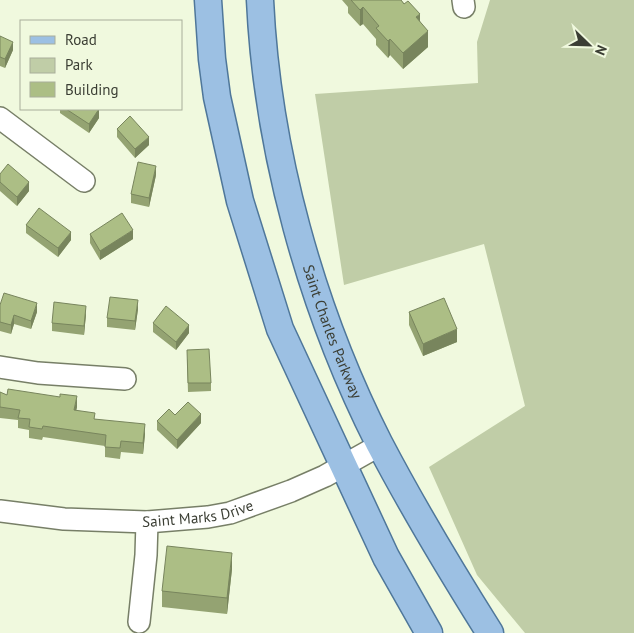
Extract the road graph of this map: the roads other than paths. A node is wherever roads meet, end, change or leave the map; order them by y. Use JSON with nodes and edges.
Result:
{"nodes":[{"id":1,"x":208,"y":0,"type":"edge"},
{"id":2,"x":260,"y":0,"type":"edge"},
{"id":3,"x":0,"y":118,"type":"edge"},
{"id":4,"x":84,"y":180,"type":"dead end"},
{"id":5,"x":0,"y":367,"type":"edge"},
{"id":6,"x":125,"y":379,"type":"dead end"},
{"id":7,"x":380,"y":444,"type":"junction"},
{"id":8,"x":344,"y":466,"type":"junction"},
{"id":9,"x":0,"y":511,"type":"edge"},
{"id":10,"x":147,"y":522,"type":"junction"},
{"id":11,"x":139,"y":622,"type":"dead end"},
{"id":12,"x":429,"y":633,"type":"edge"},
{"id":13,"x":490,"y":633,"type":"edge"}],
"edges":[{"from":1,"to":8,"type":"main road"},
{"from":2,"to":7,"type":"main road","name":"Saint Charles Parkway"},
{"from":3,"to":4,"type":"street"},
{"from":5,"to":6,"type":"street"},
{"from":7,"to":8,"type":"street","name":"Saint Marks Drive"},
{"from":7,"to":13,"type":"main road","name":"Saint Charles Parkway"},
{"from":8,"to":10,"type":"street","name":"Saint Marks Drive"},
{"from":8,"to":12,"type":"main road"},
{"from":9,"to":10,"type":"street","name":"Saint Marks Drive"},
{"from":10,"to":11,"type":"street"}]}
